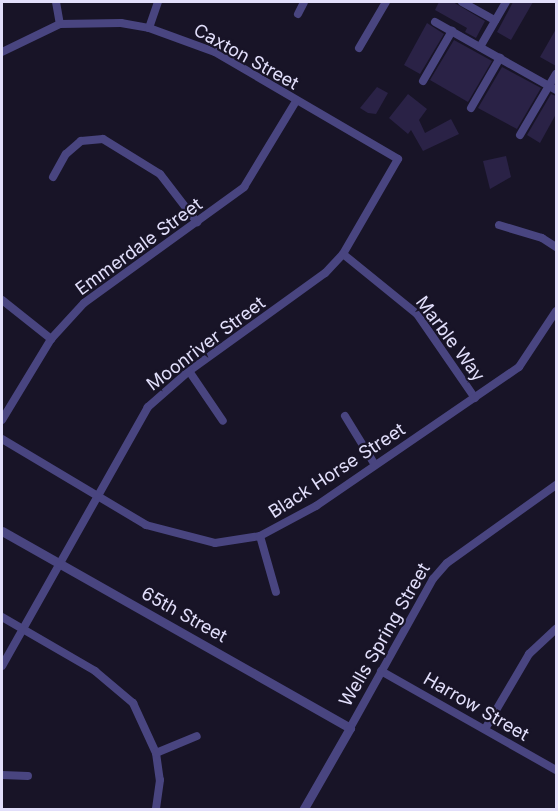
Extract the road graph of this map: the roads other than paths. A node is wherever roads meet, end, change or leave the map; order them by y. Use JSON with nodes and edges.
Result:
{"nodes":[{"id":1,"x":56,"y":2,"type":"edge"},
{"id":2,"x":158,"y":2,"type":"edge"},
{"id":3,"x":304,"y":2,"type":"edge"},
{"id":4,"x":386,"y":2,"type":"edge"},
{"id":5,"x":462,"y":2,"type":"edge"},
{"id":6,"x":506,"y":2,"type":"edge"},
{"id":7,"x":298,"y":14,"type":"dead end"},
{"id":8,"x":495,"y":20,"type":"junction"},
{"id":9,"x":435,"y":22,"type":"dead end"},
{"id":10,"x":60,"y":24,"type":"junction"},
{"id":11,"x":149,"y":28,"type":"junction"},
{"id":12,"x":452,"y":31,"type":"junction"},
{"id":13,"x":480,"y":47,"type":"junction"},
{"id":14,"x":359,"y":48,"type":"dead end"},
{"id":15,"x":2,"y":52,"type":"edge"},
{"id":16,"x":500,"y":58,"type":"junction"},
{"id":17,"x":556,"y":74,"type":"edge"},
{"id":18,"x":423,"y":81,"type":"dead end"},
{"id":19,"x":553,"y":88,"type":"edge"},
{"id":20,"x":296,"y":101,"type":"junction"},
{"id":21,"x":471,"y":108,"type":"dead end"},
{"id":22,"x":520,"y":135,"type":"dead end"},
{"id":23,"x":398,"y":159,"type":"joint"},
{"id":24,"x":53,"y":177,"type":"dead end"},
{"id":25,"x":197,"y":222,"type":"junction"},
{"id":26,"x":499,"y":225,"type":"dead end"},
{"id":27,"x":556,"y":247,"type":"edge"},
{"id":28,"x":343,"y":254,"type":"junction"},
{"id":29,"x":2,"y":300,"type":"edge"},
{"id":30,"x":556,"y":311,"type":"edge"},
{"id":31,"x":51,"y":339,"type":"junction"},
{"id":32,"x":189,"y":371,"type":"junction"},
{"id":33,"x":475,"y":398,"type":"junction"},
{"id":34,"x":345,"y":416,"type":"dead end"},
{"id":35,"x":2,"y":420,"type":"edge"},
{"id":36,"x":223,"y":421,"type":"dead end"},
{"id":37,"x":2,"y":439,"type":"edge"},
{"id":38,"x":375,"y":465,"type":"junction"},
{"id":39,"x":556,"y":485,"type":"edge"},
{"id":40,"x":96,"y":496,"type":"junction"},
{"id":41,"x":2,"y":531,"type":"edge"},
{"id":42,"x":260,"y":536,"type":"junction"},
{"id":43,"x":61,"y":564,"type":"junction"},
{"id":44,"x":276,"y":591,"type":"dead end"},
{"id":45,"x":2,"y":617,"type":"edge"},
{"id":46,"x":23,"y":629,"type":"junction"},
{"id":47,"x":556,"y":629,"type":"edge"},
{"id":48,"x":2,"y":666,"type":"edge"},
{"id":49,"x":381,"y":671,"type":"junction"},
{"id":50,"x":350,"y":728,"type":"junction"},
{"id":51,"x":485,"y":729,"type":"junction"},
{"id":52,"x":198,"y":736,"type":"dead end"},
{"id":53,"x":156,"y":753,"type":"junction"},
{"id":54,"x":556,"y":770,"type":"edge"},
{"id":55,"x":2,"y":775,"type":"edge"},
{"id":56,"x":28,"y":776,"type":"dead end"},
{"id":57,"x":156,"y":810,"type":"edge"},
{"id":58,"x":303,"y":810,"type":"edge"}],
"edges":[{"from":1,"to":10,"type":"street"},
{"from":2,"to":11,"type":"street"},
{"from":3,"to":7,"type":"street"},
{"from":4,"to":14,"type":"street"},
{"from":5,"to":8,"type":"street"},
{"from":6,"to":8,"type":"street"},
{"from":8,"to":13,"type":"street"},
{"from":9,"to":12,"type":"street"},
{"from":10,"to":11,"type":"street","name":"Caxton Street"},
{"from":10,"to":15,"type":"street","name":"Caxton Street"},
{"from":11,"to":20,"type":"street","name":"Caxton Street"},
{"from":12,"to":13,"type":"street"},
{"from":12,"to":18,"type":"street"},
{"from":13,"to":16,"type":"street"},
{"from":16,"to":19,"type":"street"},
{"from":16,"to":21,"type":"street"},
{"from":17,"to":19,"type":"street"},
{"from":19,"to":22,"type":"street"},
{"from":20,"to":23,"type":"street","name":"Caxton Street"},
{"from":20,"to":25,"type":"street","name":"Emmerdale Street"},
{"from":23,"to":28,"type":"street","name":"Moonriver Street"},
{"from":24,"to":25,"type":"street"},
{"from":25,"to":31,"type":"street","name":"Emmerdale Street"},
{"from":26,"to":27,"type":"street"},
{"from":28,"to":32,"type":"street","name":"Moonriver Street"},
{"from":28,"to":33,"type":"street","name":"Marble Way"},
{"from":29,"to":31,"type":"street"},
{"from":30,"to":33,"type":"street","name":"Black Horse Street"},
{"from":31,"to":35,"type":"street","name":"Emmerdale Street"},
{"from":32,"to":36,"type":"street"},
{"from":32,"to":40,"type":"street","name":"Moonriver Street"},
{"from":33,"to":38,"type":"street","name":"Black Horse Street"},
{"from":34,"to":38,"type":"street"},
{"from":37,"to":40,"type":"street","name":"Black Horse Street"},
{"from":38,"to":42,"type":"street","name":"Black Horse Street"},
{"from":39,"to":49,"type":"street","name":"Wells Spring Street"},
{"from":40,"to":42,"type":"street","name":"Black Horse Street"},
{"from":40,"to":43,"type":"street","name":"Moonriver Street"},
{"from":41,"to":43,"type":"street","name":"65th Street"},
{"from":42,"to":44,"type":"street"},
{"from":43,"to":46,"type":"street","name":"Moonriver Street"},
{"from":43,"to":50,"type":"street","name":"65th Street"},
{"from":45,"to":46,"type":"street"},
{"from":46,"to":48,"type":"street","name":"Moonriver Street"},
{"from":46,"to":53,"type":"street"},
{"from":47,"to":51,"type":"street"},
{"from":49,"to":50,"type":"street","name":"Wells Spring Street"},
{"from":49,"to":51,"type":"street","name":"Harrow Street"},
{"from":50,"to":58,"type":"street","name":"Wells Spring Street"},
{"from":51,"to":54,"type":"street","name":"Harrow Street"},
{"from":52,"to":53,"type":"street"},
{"from":53,"to":57,"type":"street"},
{"from":55,"to":56,"type":"street"}]}
